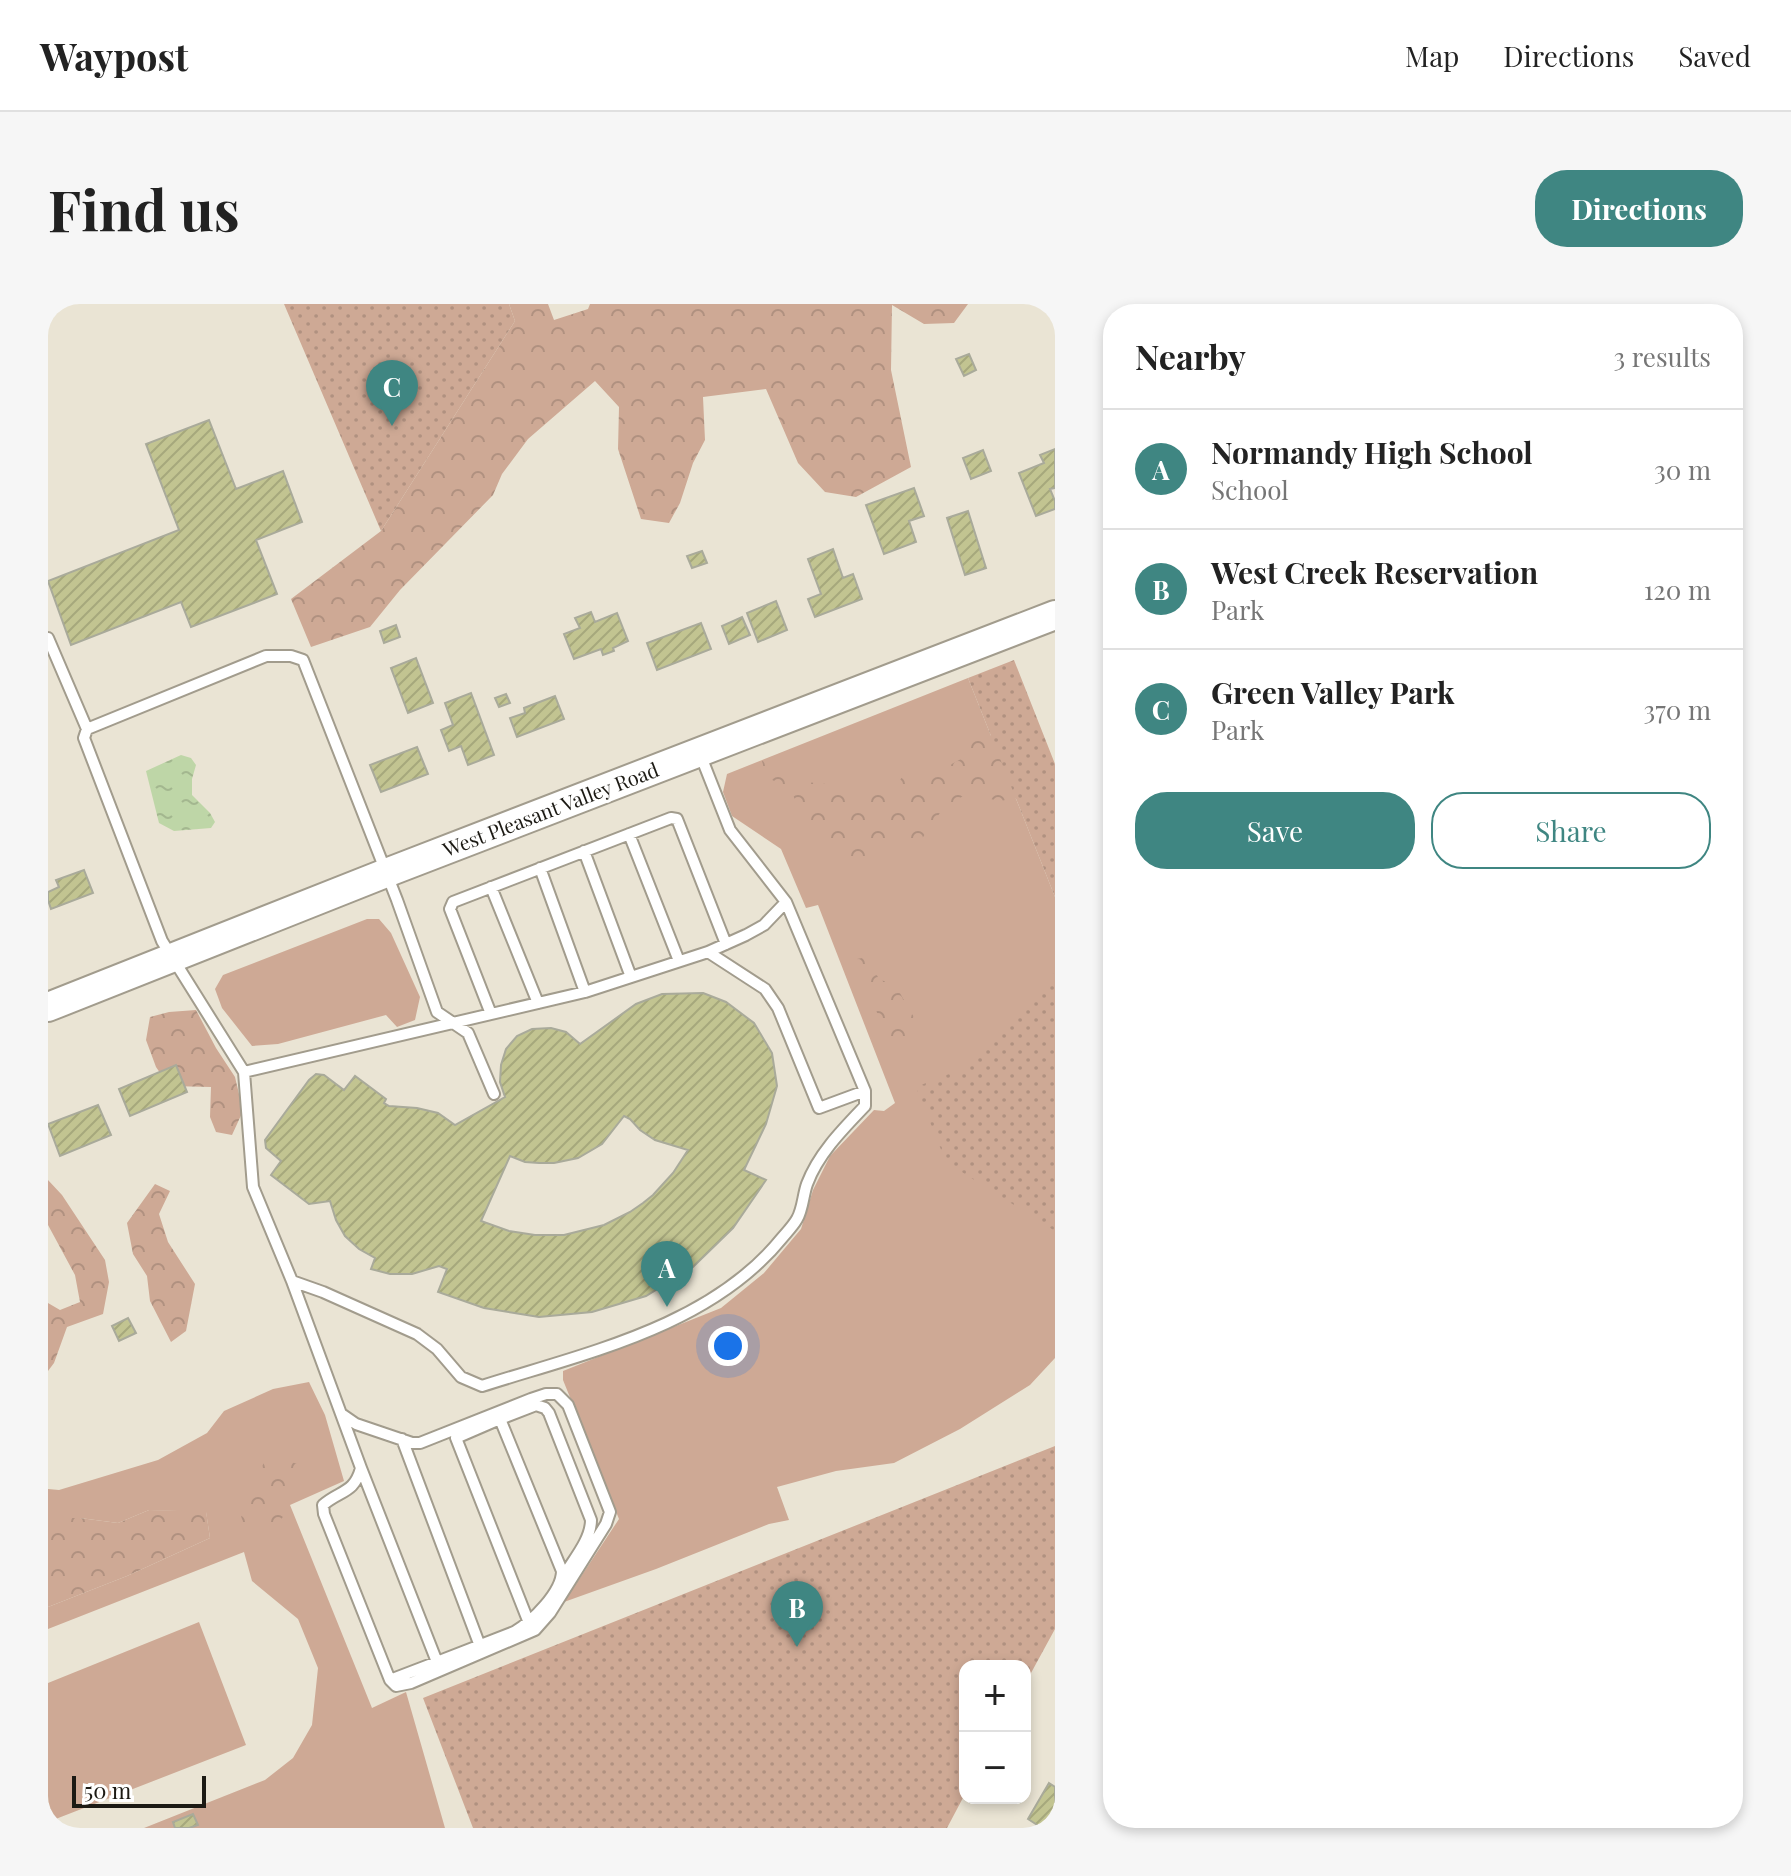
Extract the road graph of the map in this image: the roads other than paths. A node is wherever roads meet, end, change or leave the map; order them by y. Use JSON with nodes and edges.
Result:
{"nodes":[{"id":1,"x":1055,"y":615,"type":"edge"},
{"id":2,"x":48,"y":638,"type":"edge"},
{"id":3,"x":87,"y":729,"type":"junction"},
{"id":4,"x":699,"y":752,"type":"junction"},
{"id":5,"x":629,"y":834,"type":"junction"},
{"id":6,"x":584,"y":851,"type":"junction"},
{"id":7,"x":540,"y":868,"type":"junction"},
{"id":8,"x":386,"y":873,"type":"junction"},
{"id":9,"x":491,"y":887,"type":"junction"},
{"id":10,"x":786,"y":902,"type":"junction"},
{"id":11,"x":726,"y":944,"type":"junction"},
{"id":12,"x":708,"y":952,"type":"junction"},
{"id":13,"x":171,"y":957,"type":"junction"},
{"id":14,"x":679,"y":961,"type":"junction"},
{"id":15,"x":631,"y":977,"type":"junction"},
{"id":16,"x":585,"y":992,"type":"junction"},
{"id":17,"x":538,"y":1003,"type":"junction"},
{"id":18,"x":48,"y":1007,"type":"edge"},
{"id":19,"x":491,"y":1014,"type":"junction"},
{"id":20,"x":452,"y":1022,"type":"junction"},
{"id":21,"x":244,"y":1072,"type":"junction"},
{"id":22,"x":865,"y":1091,"type":"junction"},
{"id":23,"x":494,"y":1094,"type":"dead end"},
{"id":24,"x":292,"y":1281,"type":"junction"},
{"id":25,"x":342,"y":1414,"type":"junction"},
{"id":26,"x":500,"y":1419,"type":"junction"},
{"id":27,"x":402,"y":1439,"type":"junction"},
{"id":28,"x":361,"y":1468,"type":"junction"},
{"id":29,"x":562,"y":1579,"type":"junction"},
{"id":30,"x":529,"y":1623,"type":"junction"},
{"id":31,"x":480,"y":1646,"type":"junction"},
{"id":32,"x":437,"y":1662,"type":"junction"},
{"id":33,"x":390,"y":1680,"type":"junction"}],
"edges":[{"from":1,"to":4,"type":"main road","name":"West Pleasant Valley Road"},
{"from":2,"to":3,"type":"lane"},
{"from":3,"to":8,"type":"lane"},
{"from":3,"to":13,"type":"lane"},
{"from":4,"to":8,"type":"main road","name":"West Pleasant Valley Road"},
{"from":4,"to":10,"type":"lane"},
{"from":5,"to":6,"type":"lane"},
{"from":5,"to":11,"type":"lane"},
{"from":5,"to":14,"type":"lane"},
{"from":6,"to":7,"type":"lane"},
{"from":6,"to":15,"type":"lane"},
{"from":7,"to":9,"type":"lane"},
{"from":7,"to":16,"type":"lane"},
{"from":8,"to":13,"type":"main road","name":"West Pleasant Valley Road"},
{"from":8,"to":20,"type":"lane"},
{"from":9,"to":17,"type":"lane"},
{"from":9,"to":19,"type":"lane"},
{"from":10,"to":11,"type":"lane"},
{"from":10,"to":22,"type":"lane"},
{"from":11,"to":12,"type":"lane"},
{"from":12,"to":14,"type":"lane"},
{"from":12,"to":22,"type":"lane"},
{"from":13,"to":18,"type":"main road","name":"West Pleasant Valley Road"},
{"from":13,"to":21,"type":"lane"},
{"from":14,"to":15,"type":"lane"},
{"from":15,"to":16,"type":"lane"},
{"from":16,"to":17,"type":"lane"},
{"from":17,"to":19,"type":"lane"},
{"from":19,"to":20,"type":"lane"},
{"from":20,"to":21,"type":"lane"},
{"from":20,"to":23,"type":"lane"},
{"from":21,"to":24,"type":"lane"},
{"from":22,"to":24,"type":"lane"},
{"from":24,"to":25,"type":"lane"},
{"from":25,"to":27,"type":"lane"},
{"from":25,"to":28,"type":"lane"},
{"from":26,"to":29,"type":"lane"},
{"from":26,"to":29,"type":"lane"},
{"from":26,"to":30,"type":"lane"},
{"from":27,"to":31,"type":"lane"},
{"from":27,"to":33,"type":"lane"},
{"from":28,"to":32,"type":"lane"},
{"from":28,"to":33,"type":"lane"},
{"from":29,"to":30,"type":"lane"},
{"from":30,"to":31,"type":"lane"},
{"from":31,"to":32,"type":"lane"},
{"from":32,"to":33,"type":"lane"}]}
